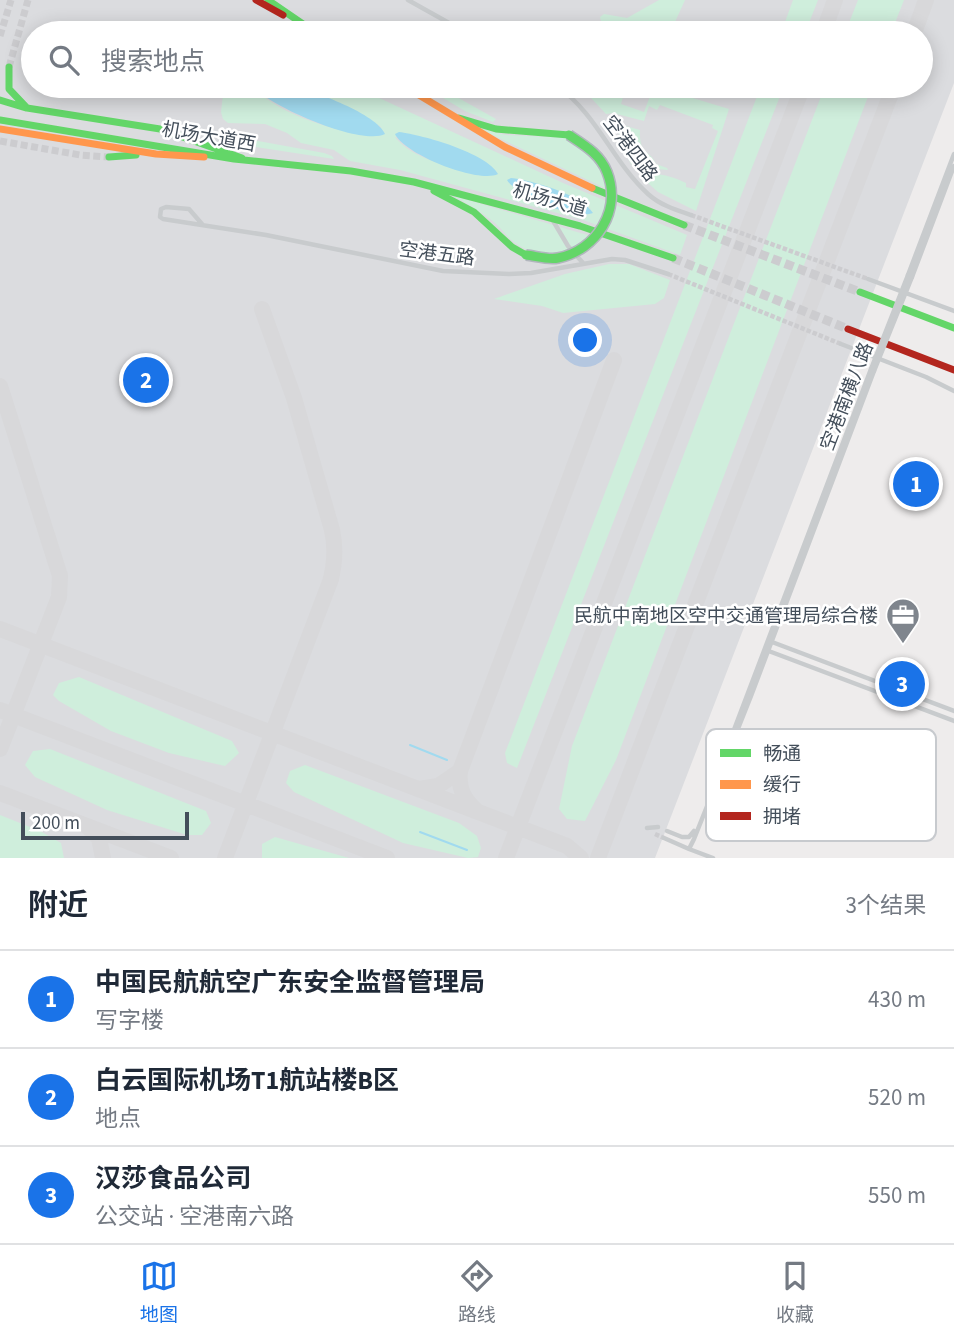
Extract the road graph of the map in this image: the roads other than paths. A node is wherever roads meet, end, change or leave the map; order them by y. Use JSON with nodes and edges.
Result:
{"nodes":[{"id":1,"x":256,"y":0,"type":"edge"},
{"id":2,"x":268,"y":0,"type":"edge"},
{"id":3,"x":408,"y":0,"type":"edge"},
{"id":4,"x":294,"y":21,"type":"edge"},
{"id":5,"x":297,"y":21,"type":"edge"},
{"id":6,"x":446,"y":21,"type":"edge"},
{"id":7,"x":9,"y":67,"type":"tunnel mouth"},
{"id":8,"x":422,"y":98,"type":"edge"},
{"id":9,"x":571,"y":98,"type":"edge"},
{"id":10,"x":0,"y":100,"type":"edge"},
{"id":11,"x":27,"y":108,"type":"junction"},
{"id":12,"x":444,"y":113,"type":"junction"},
{"id":13,"x":0,"y":120,"type":"edge"},
{"id":14,"x":0,"y":130,"type":"edge"},
{"id":15,"x":156,"y":154,"type":"junction"},
{"id":16,"x":954,"y":154,"type":"edge"},
{"id":17,"x":109,"y":157,"type":"tunnel mouth"},
{"id":18,"x":234,"y":159,"type":"junction"},
{"id":19,"x":249,"y":161,"type":"junction"},
{"id":20,"x":954,"y":166,"type":"edge"},
{"id":21,"x":414,"y":182,"type":"junction"},
{"id":22,"x":691,"y":215,"type":"tunnel mouth"},
{"id":23,"x":551,"y":217,"type":"junction"},
{"id":24,"x":202,"y":224,"type":"junction"},
{"id":25,"x":684,"y":225,"type":"tunnel mouth"},
{"id":26,"x":568,"y":246,"type":"junction"},
{"id":27,"x":674,"y":258,"type":"tunnel mouth"},
{"id":28,"x":583,"y":264,"type":"junction"},
{"id":29,"x":561,"y":269,"type":"junction"},
{"id":30,"x":668,"y":274,"type":"tunnel mouth"},
{"id":31,"x":910,"y":276,"type":"junction"},
{"id":32,"x":867,"y":279,"type":"tunnel mouth"},
{"id":33,"x":860,"y":292,"type":"tunnel mouth"},
{"id":34,"x":954,"y":311,"type":"edge"},
{"id":35,"x":954,"y":328,"type":"edge"},
{"id":36,"x":848,"y":329,"type":"tunnel mouth"},
{"id":37,"x":841,"y":344,"type":"tunnel mouth"},
{"id":38,"x":954,"y":370,"type":"edge"},
{"id":39,"x":954,"y":391,"type":"edge"},
{"id":40,"x":770,"y":641,"type":"junction"},
{"id":41,"x":767,"y":650,"type":"junction"},
{"id":42,"x":954,"y":711,"type":"edge"},
{"id":43,"x":954,"y":721,"type":"edge"},
{"id":44,"x":735,"y":729,"type":"edge"},
{"id":45,"x":736,"y":729,"type":"edge"},
{"id":46,"x":706,"y":802,"type":"edge"},
{"id":47,"x":706,"y":808,"type":"edge"},
{"id":48,"x":658,"y":827,"type":"dead end"},
{"id":49,"x":667,"y":831,"type":"tunnel mouth"},
{"id":50,"x":655,"y":834,"type":"dead end"},
{"id":51,"x":664,"y":838,"type":"tunnel mouth"},
{"id":52,"x":690,"y":849,"type":"junction"},
{"id":53,"x":713,"y":858,"type":"edge"}],
"edges":[{"from":1,"to":4,"type":"main road"},
{"from":2,"to":5,"type":"main road"},
{"from":3,"to":6,"type":"street"},
{"from":7,"to":11,"type":"main road"},
{"from":8,"to":12,"type":"main road"},
{"from":9,"to":22,"type":"street","name":"空港四路"},
{"from":10,"to":11,"type":"main road"},
{"from":11,"to":19,"type":"main road"},
{"from":12,"to":21,"type":"main road","bridge":true},
{"from":12,"to":25,"type":"main road","name":"机场大道"},
{"from":13,"to":18,"type":"main road","name":"机场大道西"},
{"from":14,"to":15,"type":"main road"},
{"from":15,"to":17,"type":"main road"},
{"from":15,"to":18,"type":"main road"},
{"from":16,"to":31,"type":"street","name":"空港南横八路"},
{"from":18,"to":19,"type":"main road","name":"机场大道西"},
{"from":19,"to":21,"type":"main road","name":"机场大道西"},
{"from":20,"to":31,"type":"street","name":"空港南横八路"},
{"from":21,"to":23,"type":"main road","name":"机场大道"},
{"from":23,"to":26,"type":"street"},
{"from":23,"to":27,"type":"main road","name":"机场大道"},
{"from":24,"to":24,"type":"street","name":"空港五路"},
{"from":24,"to":29,"type":"street","name":"空港五路"},
{"from":26,"to":28,"type":"street"},
{"from":26,"to":29,"type":"street"},
{"from":28,"to":29,"type":"street","name":"空港五路"},
{"from":28,"to":30,"type":"street","name":"空港五路"},
{"from":31,"to":40,"type":"street","name":"空港南横八路","bridge":true},
{"from":32,"to":34,"type":"street"},
{"from":33,"to":35,"type":"main road"},
{"from":36,"to":38,"type":"main road"},
{"from":37,"to":39,"type":"street"},
{"from":40,"to":41,"type":"street","name":"空港南横八路"},
{"from":40,"to":42,"type":"street"},
{"from":41,"to":43,"type":"street"},
{"from":41,"to":44,"type":"street"},
{"from":41,"to":45,"type":"street"},
{"from":46,"to":49,"type":"street"},
{"from":47,"to":52,"type":"street"},
{"from":48,"to":50,"type":"street"},
{"from":51,"to":52,"type":"street"},
{"from":52,"to":53,"type":"street"}]}
